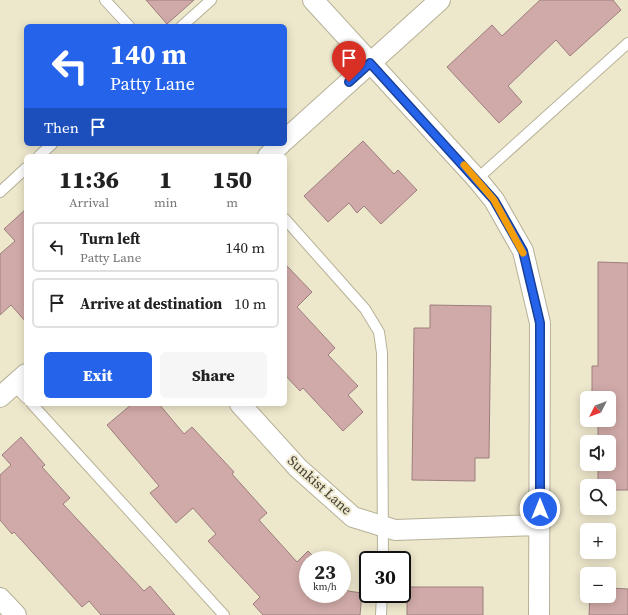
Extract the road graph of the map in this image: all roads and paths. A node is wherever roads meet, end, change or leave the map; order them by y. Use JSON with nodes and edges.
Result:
{"nodes":[{"id":1,"x":106,"y":0,"type":"edge"},
{"id":2,"x":211,"y":0,"type":"edge"},
{"id":3,"x":313,"y":0,"type":"edge"},
{"id":4,"x":440,"y":0,"type":"edge"},
{"id":5,"x":127,"y":24,"type":"edge"},
{"id":6,"x":184,"y":24,"type":"edge"},
{"id":7,"x":628,"y":42,"type":"edge"},
{"id":8,"x":370,"y":63,"type":"junction"},
{"id":9,"x":287,"y":138,"type":"edge"},
{"id":10,"x":50,"y":146,"type":"edge"},
{"id":11,"x":279,"y":146,"type":"edge"},
{"id":12,"x":41,"y":154,"type":"edge"},
{"id":13,"x":270,"y":154,"type":"edge"},
{"id":14,"x":24,"y":170,"type":"edge"},
{"id":15,"x":477,"y":180,"type":"junction"},
{"id":16,"x":0,"y":192,"type":"edge"},
{"id":17,"x":287,"y":221,"type":"edge"},
{"id":18,"x":34,"y":406,"type":"edge"},
{"id":19,"x":242,"y":406,"type":"edge"},
{"id":20,"x":540,"y":525,"type":"junction"},
{"id":21,"x":384,"y":527,"type":"junction"},
{"id":22,"x":383,"y":551,"type":"edge"},
{"id":23,"x":0,"y":598,"type":"edge"},
{"id":24,"x":382,"y":603,"type":"edge"},
{"id":25,"x":16,"y":615,"type":"edge"},
{"id":26,"x":224,"y":615,"type":"edge"},
{"id":27,"x":381,"y":615,"type":"edge"},
{"id":28,"x":539,"y":615,"type":"edge"}],
"edges":[{"from":1,"to":5,"type":"lane"},
{"from":2,"to":6,"type":"lane"},
{"from":3,"to":8,"type":"street"},
{"from":4,"to":8,"type":"street"},
{"from":7,"to":15,"type":"lane"},
{"from":8,"to":9,"type":"street"},
{"from":8,"to":15,"type":"street"},
{"from":10,"to":12,"type":"lane"},
{"from":11,"to":13,"type":"street"},
{"from":14,"to":16,"type":"lane"},
{"from":15,"to":20,"type":"street"},
{"from":17,"to":21,"type":"lane"},
{"from":18,"to":26,"type":"lane"},
{"from":19,"to":21,"type":"street","name":"Sunkist Lane"},
{"from":20,"to":21,"type":"street","name":"Sunkist Lane"},
{"from":20,"to":28,"type":"street"},
{"from":21,"to":22,"type":"lane"},
{"from":23,"to":25,"type":"street"},
{"from":24,"to":27,"type":"lane"}]}
